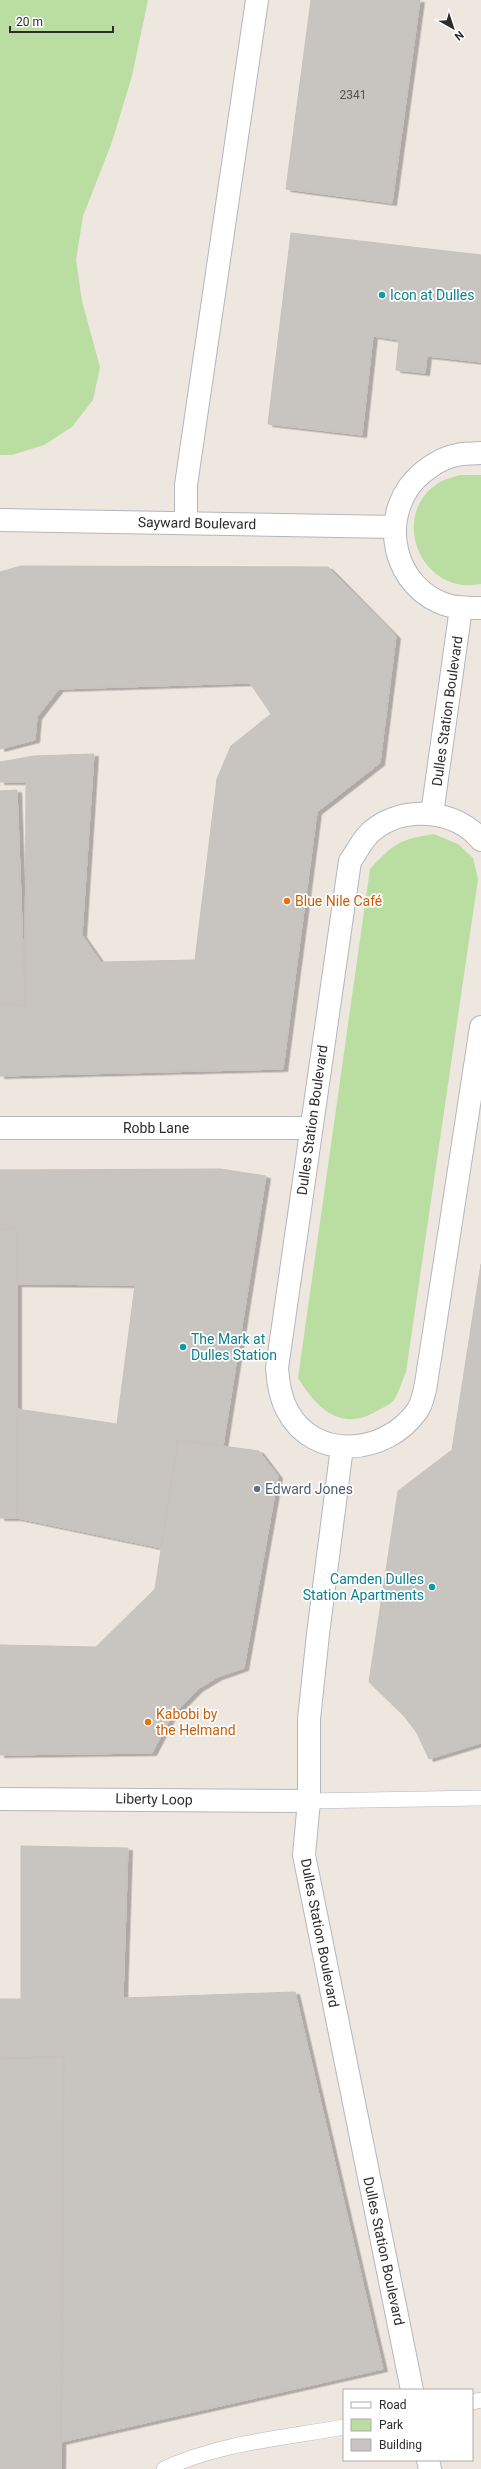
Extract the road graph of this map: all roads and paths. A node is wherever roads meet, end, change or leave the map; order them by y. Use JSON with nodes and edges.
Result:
{"nodes":[{"id":1,"x":257,"y":0,"type":"edge"},
{"id":2,"x":481,"y":453,"type":"edge"},
{"id":3,"x":0,"y":520,"type":"edge"},
{"id":4,"x":186,"y":522,"type":"junction"},
{"id":5,"x":394,"y":527,"type":"junction"},
{"id":6,"x":471,"y":608,"type":"edge"},
{"id":7,"x":432,"y":814,"type":"junction"},
{"id":8,"x":481,"y":840,"type":"edge"},
{"id":9,"x":481,"y":1027,"type":"edge"},
{"id":10,"x":0,"y":1128,"type":"edge"},
{"id":11,"x":311,"y":1128,"type":"junction"},
{"id":12,"x":472,"y":1142,"type":"edge"},
{"id":13,"x":342,"y":1447,"type":"junction"},
{"id":14,"x":481,"y":1798,"type":"edge"},
{"id":15,"x":0,"y":1799,"type":"edge"},
{"id":16,"x":309,"y":1801,"type":"junction"},
{"id":17,"x":412,"y":2389,"type":"edge"},
{"id":18,"x":343,"y":2427,"type":"edge"},
{"id":19,"x":164,"y":2469,"type":"edge"}],
"edges":[{"from":1,"to":4,"type":"street"},
{"from":2,"to":5,"type":"street"},
{"from":3,"to":4,"type":"street","name":"Sayward Boulevard"},
{"from":4,"to":5,"type":"street","name":"Sayward Boulevard"},
{"from":5,"to":6,"type":"street"},
{"from":6,"to":7,"type":"street","name":"Dulles Station Boulevard"},
{"from":7,"to":8,"type":"street","name":"Dulles Station Boulevard"},
{"from":7,"to":11,"type":"street","name":"Dulles Station Boulevard"},
{"from":9,"to":12,"type":"street","name":"Dulles Station Boulevard"},
{"from":10,"to":11,"type":"street","name":"Robb Lane"},
{"from":11,"to":13,"type":"street","name":"Dulles Station Boulevard"},
{"from":12,"to":13,"type":"street","name":"Dulles Station Boulevard"},
{"from":13,"to":16,"type":"street","name":"Dulles Station Boulevard"},
{"from":14,"to":16,"type":"lane"},
{"from":15,"to":16,"type":"street","name":"Liberty Loop"},
{"from":16,"to":17,"type":"street","name":"Dulles Station Boulevard"},
{"from":18,"to":19,"type":"lane"}]}
